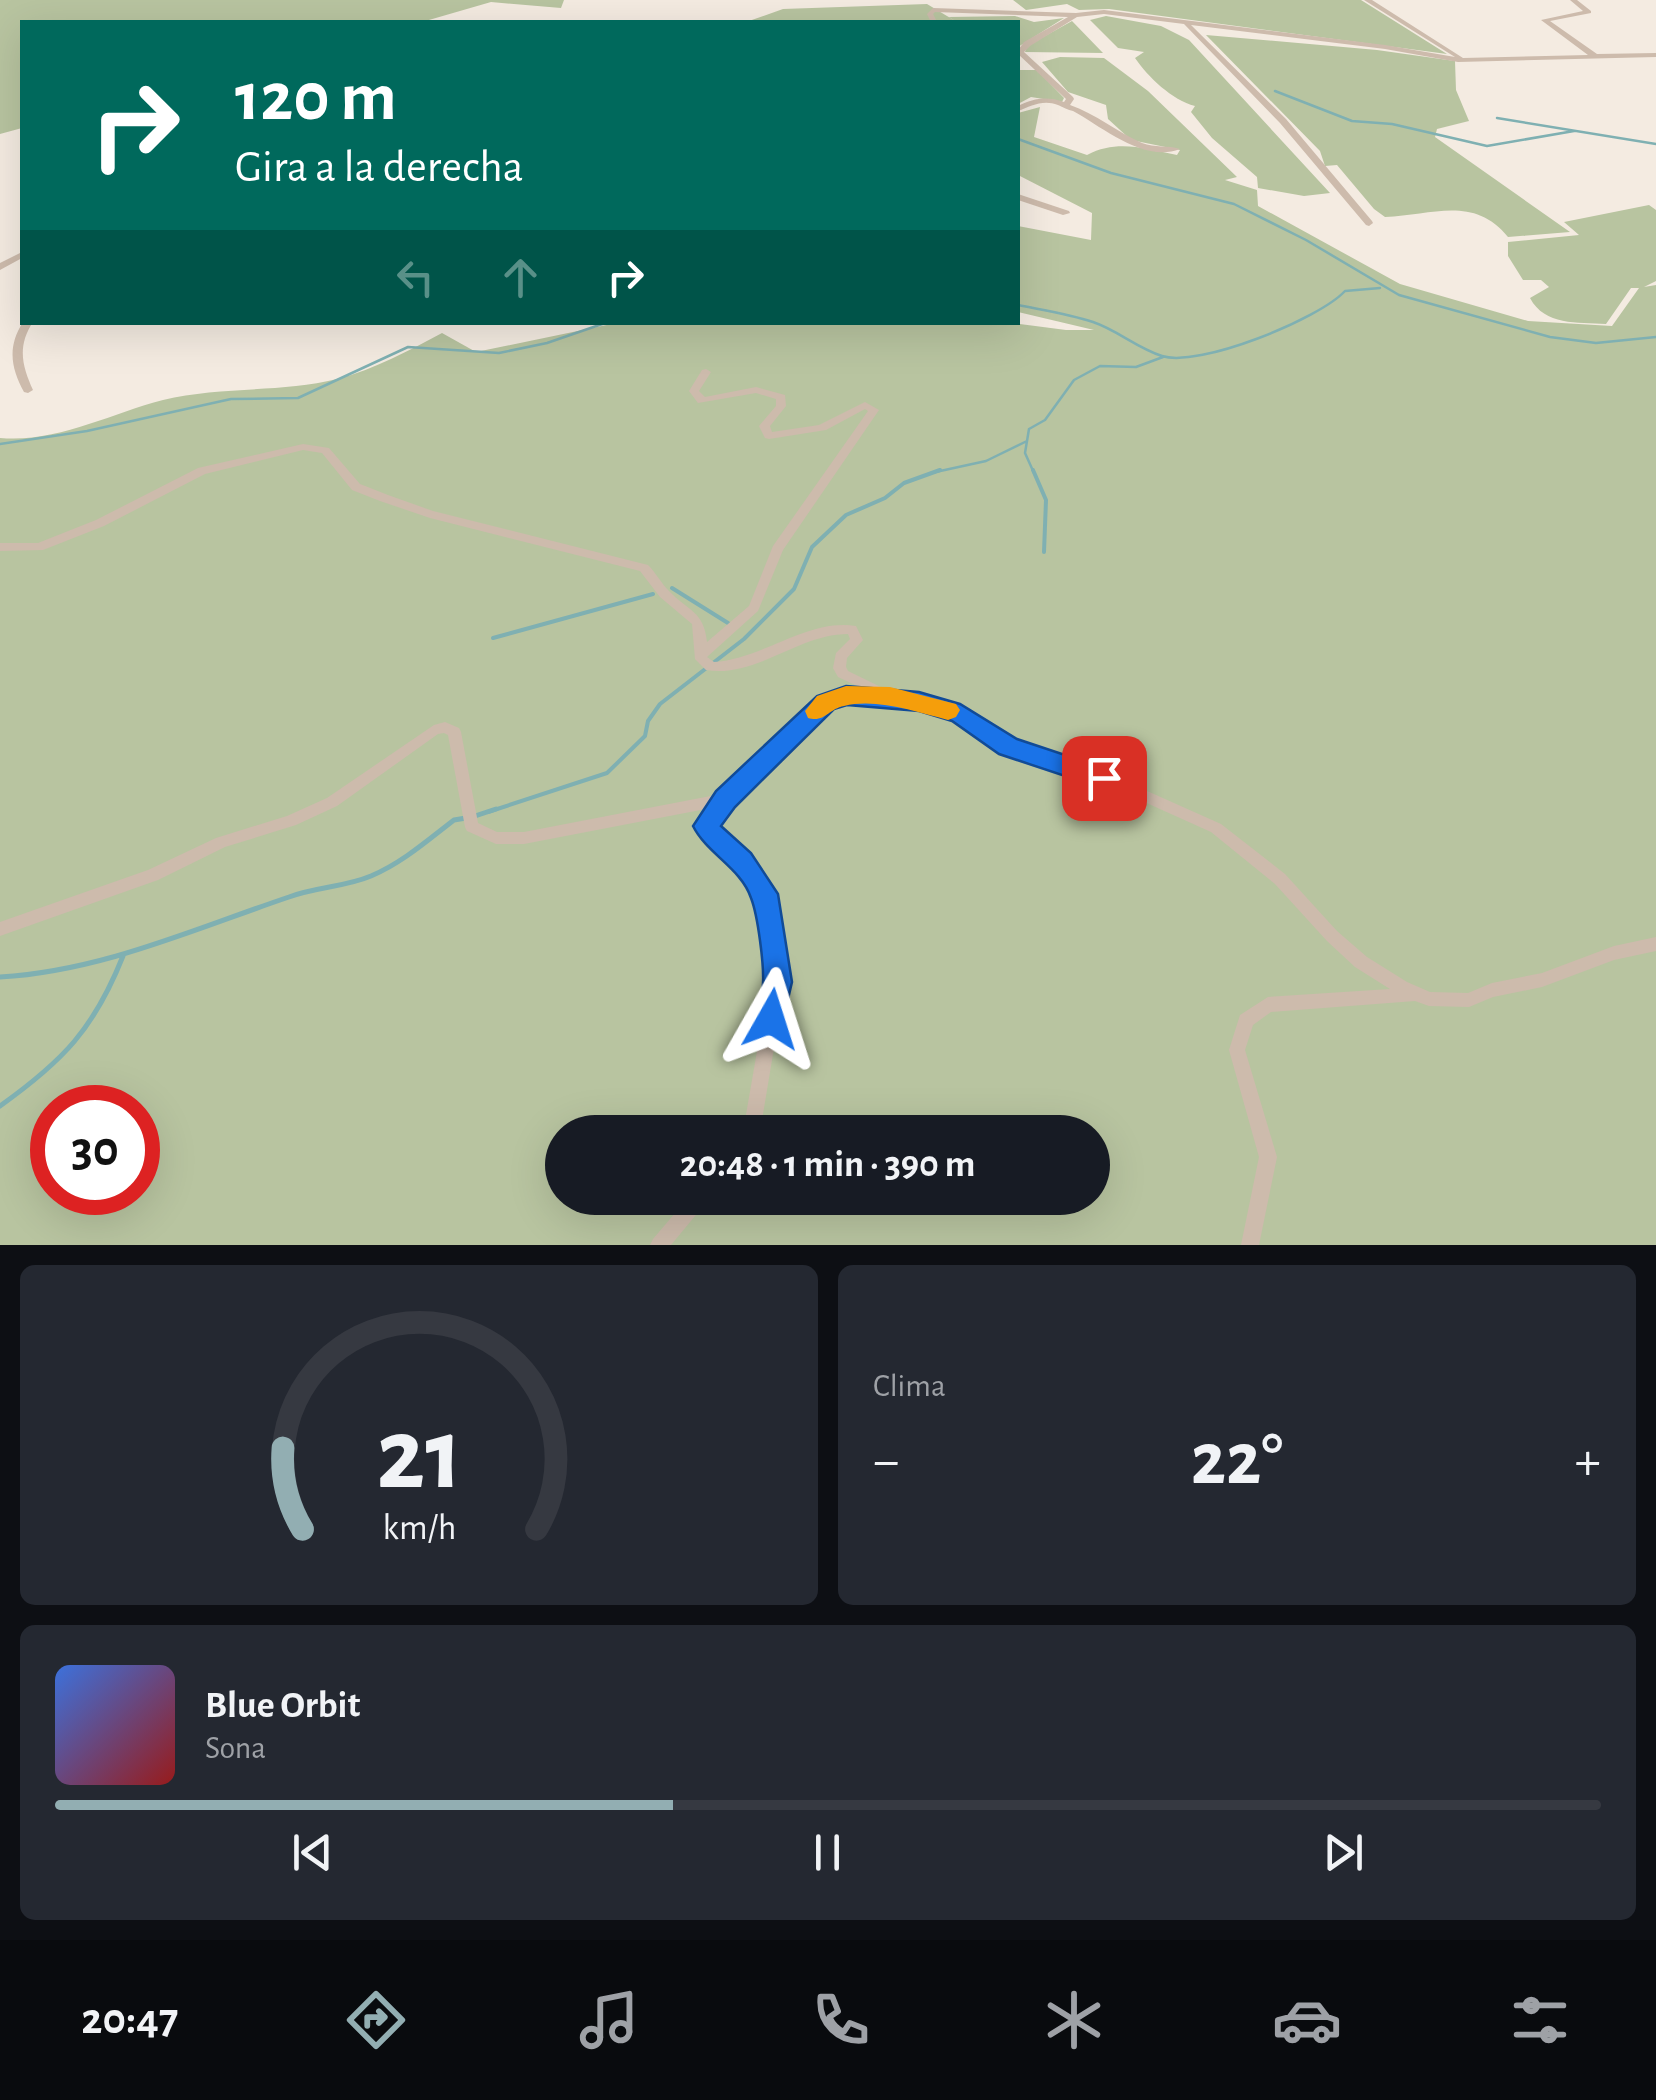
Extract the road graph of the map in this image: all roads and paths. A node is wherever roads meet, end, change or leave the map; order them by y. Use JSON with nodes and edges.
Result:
{"nodes":[{"id":1,"x":1367,"y":0,"type":"edge"},
{"id":2,"x":1573,"y":0,"type":"edge"},
{"id":3,"x":1076,"y":15,"type":"junction"},
{"id":4,"x":933,"y":20,"type":"edge"},
{"id":5,"x":1187,"y":25,"type":"junction"},
{"id":6,"x":1656,"y":55,"type":"edge"},
{"id":7,"x":1596,"y":57,"type":"junction"},
{"id":8,"x":1466,"y":60,"type":"junction"},
{"id":9,"x":1065,"y":107,"type":"junction"},
{"id":10,"x":1020,"y":108,"type":"edge"},
{"id":11,"x":1176,"y":149,"type":"dead end"},
{"id":12,"x":1020,"y":198,"type":"edge"},
{"id":13,"x":1066,"y":213,"type":"dead end"},
{"id":14,"x":1368,"y":223,"type":"dead end"},
{"id":15,"x":26,"y":325,"type":"edge"},
{"id":16,"x":706,"y":372,"type":"dead end"},
{"id":17,"x":28,"y":390,"type":"dead end"},
{"id":18,"x":0,"y":546,"type":"edge"},
{"id":19,"x":701,"y":655,"type":"junction"},
{"id":20,"x":890,"y":696,"type":"junction"},
{"id":21,"x":726,"y":799,"type":"junction"},
{"id":22,"x":0,"y":928,"type":"edge"},
{"id":23,"x":1656,"y":944,"type":"edge"},
{"id":24,"x":1418,"y":995,"type":"junction"},
{"id":25,"x":755,"y":1115,"type":"edge"},
{"id":26,"x":684,"y":1215,"type":"edge"},
{"id":27,"x":658,"y":1245,"type":"edge"},
{"id":28,"x":1250,"y":1245,"type":"edge"}],
"edges":[{"from":1,"to":8,"type":"street"},
{"from":2,"to":7,"type":"street"},
{"from":3,"to":4,"type":"street"},
{"from":3,"to":5,"type":"street"},
{"from":3,"to":9,"type":"street"},
{"from":5,"to":8,"type":"street"},
{"from":5,"to":14,"type":"street"},
{"from":6,"to":7,"type":"street"},
{"from":7,"to":8,"type":"street"},
{"from":9,"to":10,"type":"street"},
{"from":9,"to":11,"type":"street"},
{"from":12,"to":13,"type":"street"},
{"from":15,"to":17,"type":"street"},
{"from":16,"to":19,"type":"street"},
{"from":18,"to":19,"type":"street"},
{"from":19,"to":20,"type":"street"},
{"from":20,"to":21,"type":"street"},
{"from":20,"to":24,"type":"street"},
{"from":21,"to":22,"type":"street"},
{"from":21,"to":25,"type":"street"},
{"from":23,"to":24,"type":"street"},
{"from":24,"to":28,"type":"street"},
{"from":26,"to":27,"type":"street"}]}
